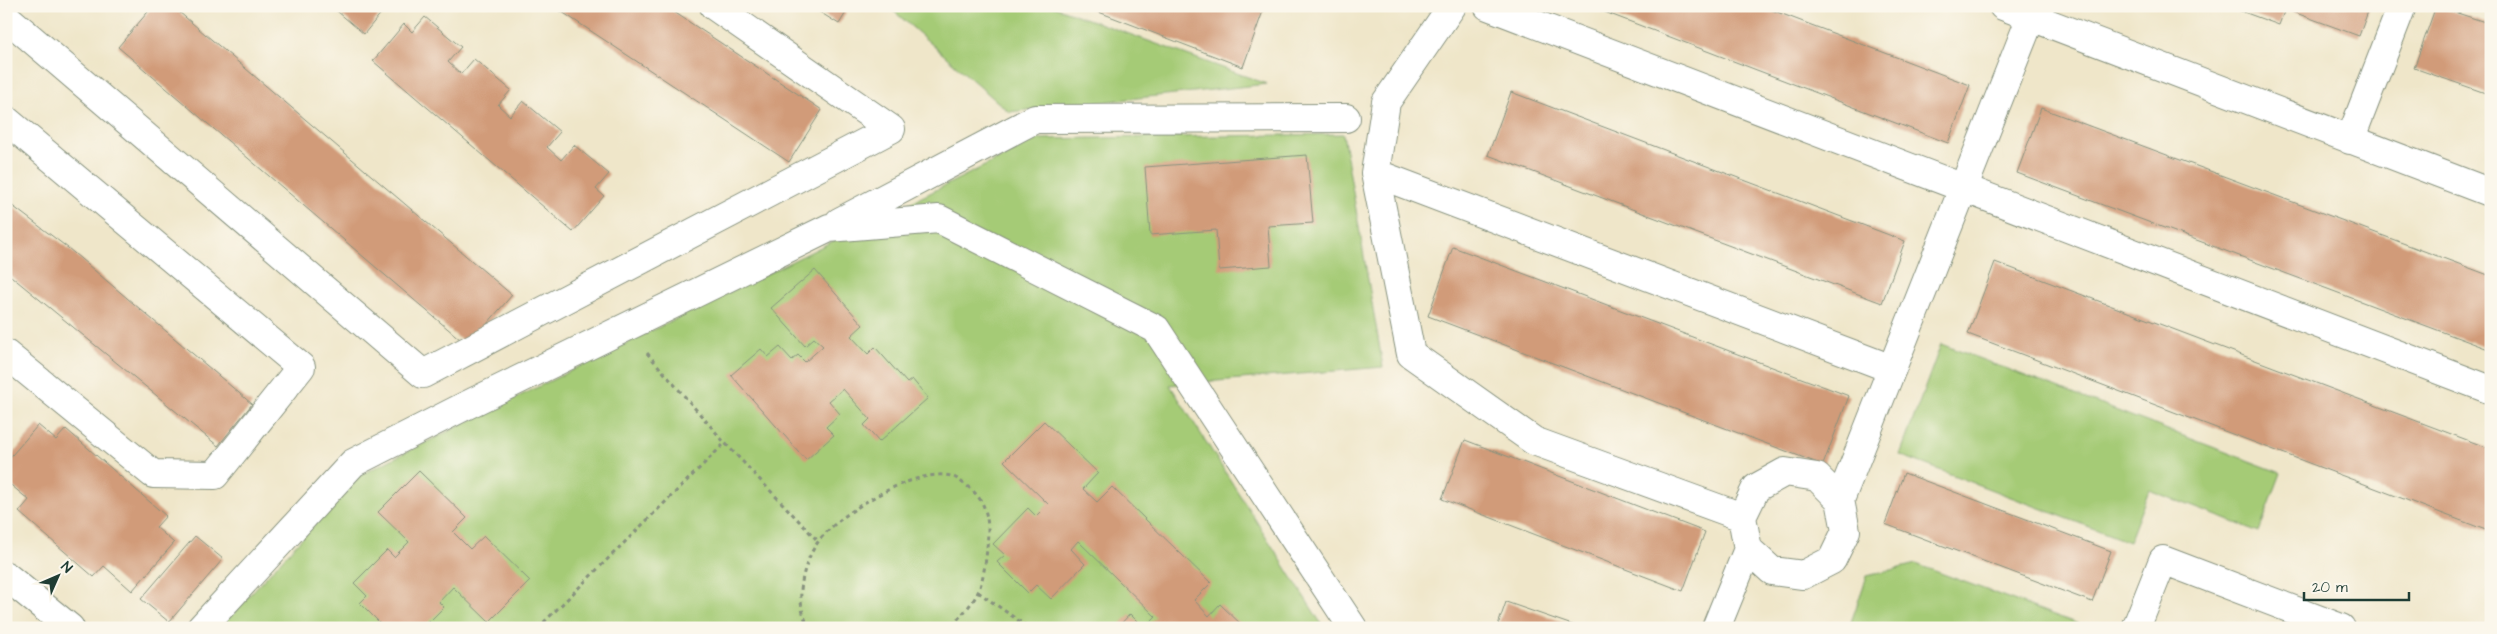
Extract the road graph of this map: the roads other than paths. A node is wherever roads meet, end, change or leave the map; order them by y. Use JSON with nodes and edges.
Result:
{"nodes":[{"id":1,"x":714,"y":6,"type":"edge"},
{"id":2,"x":1452,"y":6,"type":"edge"},
{"id":3,"x":1488,"y":6,"type":"edge"},
{"id":4,"x":2002,"y":6,"type":"edge"},
{"id":5,"x":2402,"y":6,"type":"edge"},
{"id":6,"x":6,"y":17,"type":"edge"},
{"id":7,"x":2031,"y":17,"type":"junction"},
{"id":8,"x":1346,"y":118,"type":"dead end"},
{"id":9,"x":6,"y":120,"type":"edge"},
{"id":10,"x":2350,"y":140,"type":"junction"},
{"id":11,"x":1375,"y":173,"type":"junction"},
{"id":12,"x":1963,"y":189,"type":"junction"},
{"id":13,"x":2491,"y":193,"type":"edge"},
{"id":14,"x":829,"y":228,"type":"junction"},
{"id":15,"x":6,"y":354,"type":"edge"},
{"id":16,"x":1892,"y":369,"type":"junction"},
{"id":17,"x":2491,"y":390,"type":"edge"},
{"id":18,"x":1840,"y":500,"type":"junction"},
{"id":19,"x":1742,"y":517,"type":"junction"},
{"id":20,"x":1748,"y":549,"type":"junction"},
{"id":21,"x":6,"y":576,"type":"edge"},
{"id":22,"x":70,"y":628,"type":"edge"},
{"id":23,"x":201,"y":628,"type":"edge"},
{"id":24,"x":1353,"y":628,"type":"edge"},
{"id":25,"x":1716,"y":628,"type":"edge"},
{"id":26,"x":2136,"y":628,"type":"edge"},
{"id":27,"x":2341,"y":628,"type":"edge"}],
"edges":[{"from":1,"to":6,"type":"street"},
{"from":2,"to":11,"type":"street"},
{"from":3,"to":12,"type":"street"},
{"from":4,"to":7,"type":"street"},
{"from":5,"to":10,"type":"street"},
{"from":7,"to":10,"type":"street"},
{"from":7,"to":12,"type":"street"},
{"from":8,"to":14,"type":"street"},
{"from":9,"to":15,"type":"street"},
{"from":10,"to":13,"type":"street"},
{"from":11,"to":16,"type":"street"},
{"from":11,"to":19,"type":"street"},
{"from":12,"to":16,"type":"street"},
{"from":12,"to":17,"type":"street"},
{"from":14,"to":23,"type":"street"},
{"from":14,"to":24,"type":"street"},
{"from":16,"to":18,"type":"street"},
{"from":18,"to":19,"type":"street"},
{"from":18,"to":20,"type":"street"},
{"from":19,"to":20,"type":"street"},
{"from":20,"to":25,"type":"street"},
{"from":21,"to":22,"type":"street"},
{"from":26,"to":27,"type":"street"}]}
